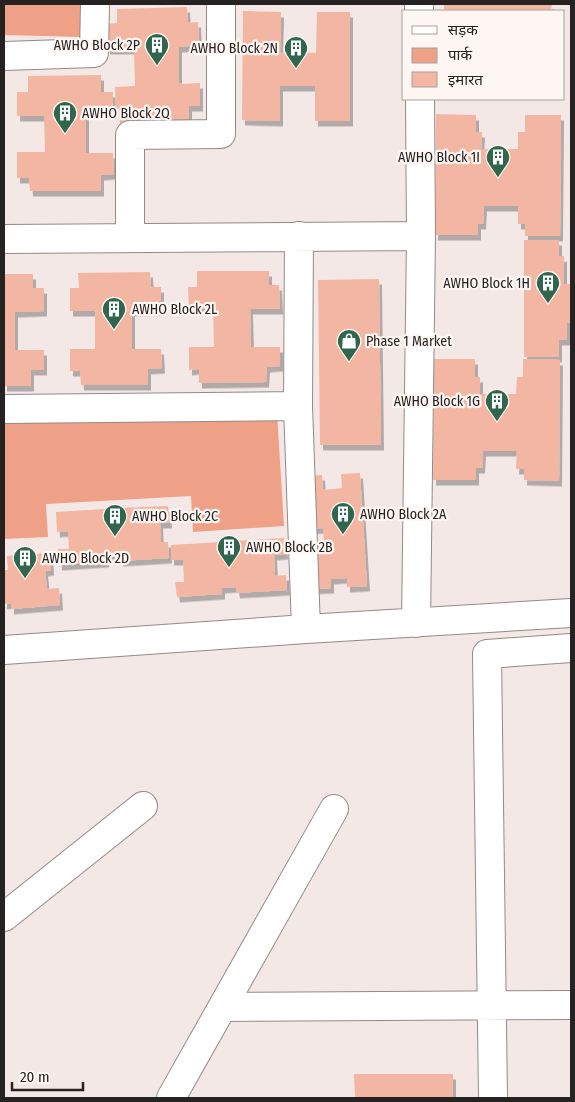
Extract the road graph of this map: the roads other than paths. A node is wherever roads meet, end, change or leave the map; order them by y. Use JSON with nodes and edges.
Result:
{"nodes":[{"id":1,"x":95,"y":4,"type":"edge"},
{"id":2,"x":221,"y":4,"type":"edge"},
{"id":3,"x":4,"y":56,"type":"edge"},
{"id":4,"x":420,"y":100,"type":"edge"},
{"id":5,"x":299,"y":236,"type":"junction"},
{"id":6,"x":421,"y":236,"type":"junction"},
{"id":7,"x":130,"y":238,"type":"junction"},
{"id":8,"x":4,"y":239,"type":"edge"},
{"id":9,"x":298,"y":406,"type":"junction"},
{"id":10,"x":4,"y":409,"type":"edge"},
{"id":11,"x":571,"y":613,"type":"edge"},
{"id":12,"x":416,"y":623,"type":"junction"},
{"id":13,"x":306,"y":629,"type":"junction"},
{"id":14,"x":571,"y":648,"type":"edge"},
{"id":15,"x":4,"y":650,"type":"edge"},
{"id":16,"x":143,"y":806,"type":"dead end"},
{"id":17,"x":334,"y":809,"type":"dead end"},
{"id":18,"x":4,"y":917,"type":"edge"},
{"id":19,"x":571,"y":1005,"type":"edge"},
{"id":20,"x":492,"y":1006,"type":"junction"},
{"id":21,"x":223,"y":1007,"type":"junction"},
{"id":22,"x":171,"y":1098,"type":"edge"},
{"id":23,"x":493,"y":1098,"type":"edge"}],
"edges":[{"from":1,"to":3,"type":"street"},
{"from":2,"to":7,"type":"street"},
{"from":4,"to":6,"type":"street"},
{"from":5,"to":6,"type":"street"},
{"from":5,"to":7,"type":"street"},
{"from":5,"to":9,"type":"street"},
{"from":6,"to":12,"type":"street"},
{"from":7,"to":8,"type":"street"},
{"from":9,"to":10,"type":"street"},
{"from":9,"to":13,"type":"street"},
{"from":11,"to":12,"type":"street"},
{"from":12,"to":13,"type":"street"},
{"from":13,"to":15,"type":"street"},
{"from":14,"to":20,"type":"street"},
{"from":16,"to":18,"type":"street"},
{"from":17,"to":21,"type":"street"},
{"from":19,"to":20,"type":"street"},
{"from":20,"to":21,"type":"street"},
{"from":20,"to":23,"type":"street"},
{"from":21,"to":22,"type":"street"}]}
